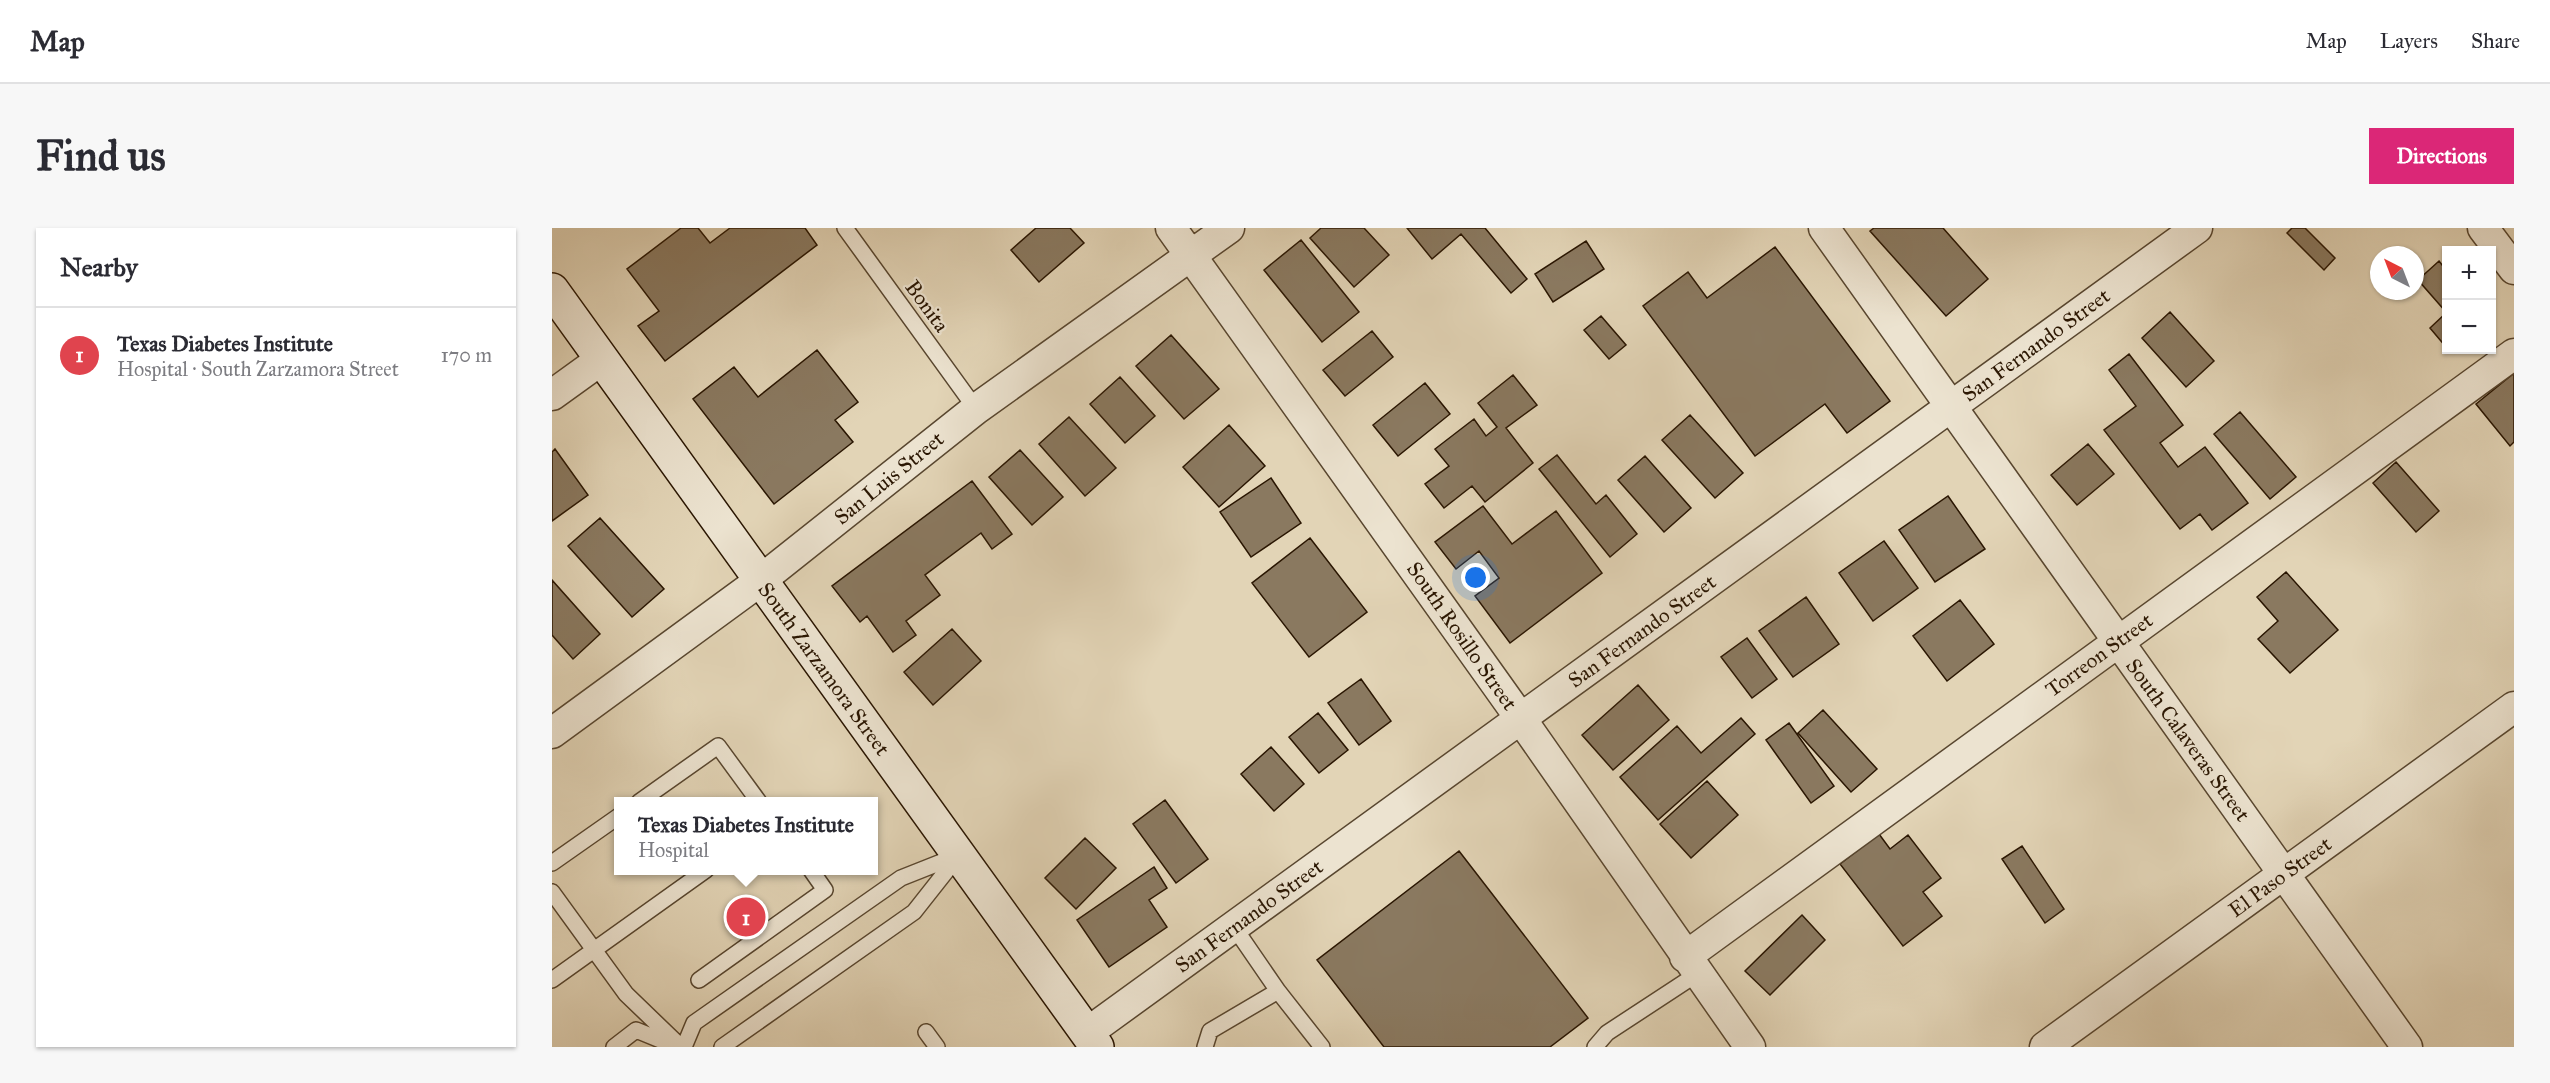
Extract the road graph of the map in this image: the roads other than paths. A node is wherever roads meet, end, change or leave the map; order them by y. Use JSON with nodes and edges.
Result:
{"nodes":[{"id":1,"x":845,"y":228,"type":"edge"},
{"id":2,"x":1171,"y":228,"type":"edge"},
{"id":3,"x":1229,"y":228,"type":"edge"},
{"id":4,"x":1824,"y":228,"type":"edge"},
{"id":5,"x":2197,"y":228,"type":"edge"},
{"id":6,"x":2483,"y":228,"type":"edge"},
{"id":7,"x":1191,"y":255,"type":"junction"},
{"id":8,"x":2514,"y":269,"type":"edge"},
{"id":9,"x":552,"y":290,"type":"edge"},
{"id":10,"x":2514,"y":354,"type":"edge"},
{"id":11,"x":602,"y":359,"type":"junction"},
{"id":12,"x":552,"y":395,"type":"edge"},
{"id":13,"x":1951,"y":406,"type":"junction"},
{"id":14,"x":976,"y":409,"type":"junction"},
{"id":15,"x":761,"y":580,"type":"junction"},
{"id":16,"x":2118,"y":642,"type":"junction"},
{"id":17,"x":2514,"y":707,"type":"edge"},
{"id":18,"x":1521,"y":719,"type":"junction"},
{"id":19,"x":552,"y":733,"type":"edge"},
{"id":20,"x":645,"y":797,"type":"edge"},
{"id":21,"x":756,"y":797,"type":"edge"},
{"id":22,"x":614,"y":819,"type":"edge"},
{"id":23,"x":959,"y":855,"type":"junction"},
{"id":24,"x":552,"y":863,"type":"edge"},
{"id":25,"x":2284,"y":874,"type":"junction"},
{"id":26,"x":699,"y":875,"type":"edge"},
{"id":27,"x":814,"y":875,"type":"edge"},
{"id":28,"x":552,"y":892,"type":"edge"},
{"id":29,"x":1234,"y":927,"type":"junction"},
{"id":30,"x":594,"y":950,"type":"junction"},
{"id":31,"x":1691,"y":966,"type":"junction"},
{"id":32,"x":552,"y":980,"type":"edge"},
{"id":33,"x":699,"y":980,"type":"dead end"},
{"id":34,"x":1278,"y":991,"type":"junction"},
{"id":35,"x":926,"y":1032,"type":"dead end"},
{"id":36,"x":1092,"y":1040,"type":"edge"},
{"id":37,"x":1594,"y":1046,"type":"edge"},
{"id":38,"x":614,"y":1047,"type":"edge"},
{"id":39,"x":681,"y":1047,"type":"edge"},
{"id":40,"x":722,"y":1047,"type":"edge"},
{"id":41,"x":937,"y":1047,"type":"edge"},
{"id":42,"x":1205,"y":1047,"type":"edge"},
{"id":43,"x":1322,"y":1047,"type":"edge"},
{"id":44,"x":1750,"y":1047,"type":"edge"},
{"id":45,"x":2045,"y":1047,"type":"edge"},
{"id":46,"x":2407,"y":1047,"type":"edge"}],
"edges":[{"from":1,"to":14,"type":"lane","name":"Bonita"},
{"from":2,"to":7,"type":"street","name":"South Rosillo Street"},
{"from":3,"to":7,"type":"street","name":"San Luis Street"},
{"from":4,"to":13,"type":"street","name":"South Calaveras Street"},
{"from":5,"to":13,"type":"street","name":"San Fernando Street"},
{"from":6,"to":8,"type":"street"},
{"from":7,"to":14,"type":"street","name":"San Luis Street"},
{"from":7,"to":18,"type":"street","name":"South Rosillo Street"},
{"from":9,"to":11,"type":"main road","name":"South Zarzamora Street"},
{"from":10,"to":16,"type":"street","name":"Torreon Street"},
{"from":11,"to":12,"type":"street"},
{"from":11,"to":15,"type":"main road","name":"South Zarzamora Street"},
{"from":13,"to":16,"type":"street","name":"South Calaveras Street"},
{"from":13,"to":18,"type":"street","name":"San Fernando Street"},
{"from":14,"to":15,"type":"street","name":"San Luis Street"},
{"from":15,"to":19,"type":"street","name":"San Luis Street"},
{"from":15,"to":23,"type":"main road","name":"South Zarzamora Street"},
{"from":16,"to":25,"type":"street","name":"South Calaveras Street"},
{"from":16,"to":31,"type":"street","name":"Torreon Street"},
{"from":17,"to":25,"type":"street","name":"El Paso Street"},
{"from":18,"to":29,"type":"street","name":"San Fernando Street"},
{"from":18,"to":31,"type":"street","name":"South Rosillo Street"},
{"from":20,"to":21,"type":"lane"},
{"from":22,"to":24,"type":"lane"},
{"from":23,"to":36,"type":"main road","name":"South Zarzamora Street"},
{"from":23,"to":39,"type":"lane"},
{"from":23,"to":40,"type":"lane"},
{"from":25,"to":45,"type":"street","name":"El Paso Street"},
{"from":25,"to":46,"type":"street","name":"South Calaveras Street"},
{"from":26,"to":30,"type":"lane"},
{"from":27,"to":33,"type":"lane"},
{"from":28,"to":30,"type":"lane"},
{"from":29,"to":34,"type":"lane"},
{"from":29,"to":36,"type":"street","name":"San Fernando Street"},
{"from":30,"to":32,"type":"lane"},
{"from":30,"to":39,"type":"lane"},
{"from":31,"to":37,"type":"lane"},
{"from":31,"to":44,"type":"street","name":"South Rosillo Street"},
{"from":34,"to":42,"type":"lane"},
{"from":34,"to":43,"type":"lane"},
{"from":35,"to":41,"type":"lane"},
{"from":38,"to":39,"type":"lane"}]}
